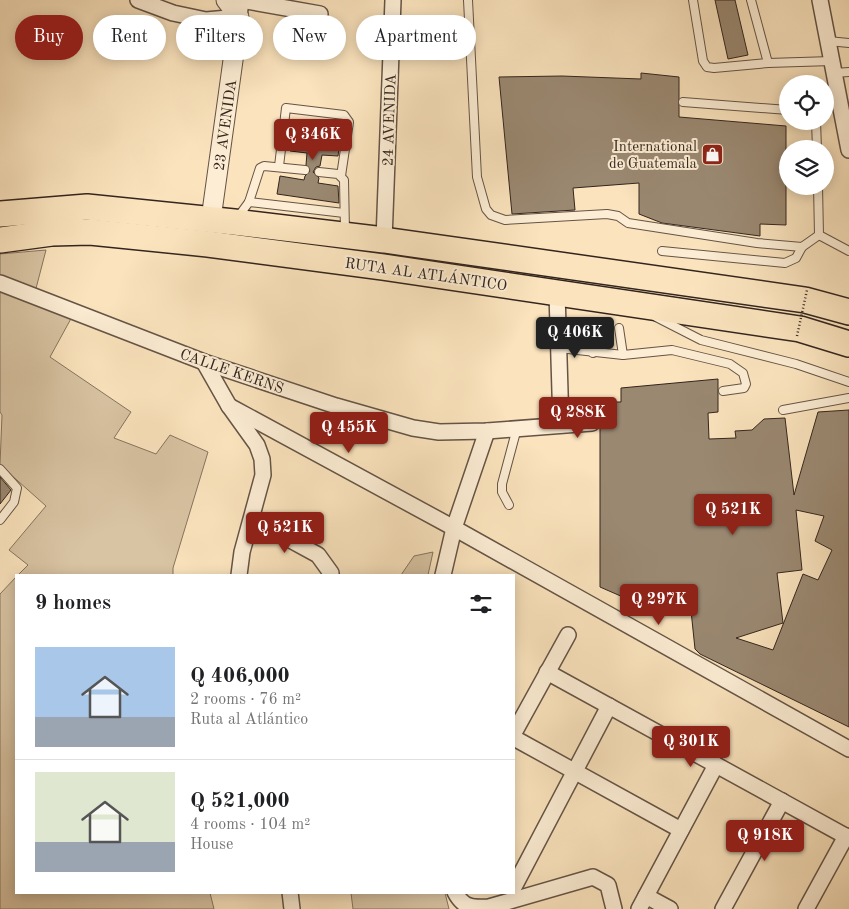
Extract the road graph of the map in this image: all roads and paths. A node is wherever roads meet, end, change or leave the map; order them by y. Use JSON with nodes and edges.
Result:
{"nodes":[{"id":1,"x":138,"y":0,"type":"edge"},
{"id":2,"x":226,"y":0,"type":"edge"},
{"id":3,"x":393,"y":0,"type":"edge"},
{"id":4,"x":468,"y":0,"type":"edge"},
{"id":5,"x":693,"y":0,"type":"edge"},
{"id":6,"x":751,"y":0,"type":"edge"},
{"id":7,"x":820,"y":0,"type":"edge"},
{"id":8,"x":240,"y":6,"type":"edge"},
{"id":9,"x":320,"y":14,"type":"dead end"},
{"id":10,"x":828,"y":41,"type":"junction"},
{"id":11,"x":849,"y":43,"type":"edge"},
{"id":12,"x":768,"y":63,"type":"junction"},
{"id":13,"x":838,"y":69,"type":"edge"},
{"id":14,"x":683,"y":102,"type":"dead end"},
{"id":15,"x":779,"y":109,"type":"edge"},
{"id":16,"x":849,"y":150,"type":"edge"},
{"id":17,"x":279,"y":166,"type":"junction"},
{"id":18,"x":306,"y":170,"type":"dead end"},
{"id":19,"x":319,"y":172,"type":"dead end"},
{"id":20,"x":341,"y":176,"type":"junction"},
{"id":21,"x":818,"y":195,"type":"edge"},
{"id":22,"x":0,"y":214,"type":"edge"},
{"id":23,"x":231,"y":215,"type":"junction"},
{"id":24,"x":345,"y":224,"type":"junction"},
{"id":25,"x":819,"y":235,"type":"junction"},
{"id":26,"x":0,"y":240,"type":"edge"},
{"id":27,"x":384,"y":240,"type":"junction"},
{"id":28,"x":802,"y":247,"type":"junction"},
{"id":29,"x":662,"y":251,"type":"dead end"},
{"id":30,"x":849,"y":251,"type":"edge"},
{"id":31,"x":0,"y":283,"type":"edge"},
{"id":32,"x":807,"y":290,"type":"dead end"},
{"id":33,"x":557,"y":294,"type":"junction"},
{"id":34,"x":622,"y":302,"type":"junction"},
{"id":35,"x":849,"y":312,"type":"edge"},
{"id":36,"x":592,"y":326,"type":"dead end"},
{"id":37,"x":620,"y":328,"type":"dead end"},
{"id":38,"x":797,"y":336,"type":"dead end"},
{"id":39,"x":849,"y":344,"type":"edge"},
{"id":40,"x":559,"y":348,"type":"junction"},
{"id":41,"x":593,"y":354,"type":"junction"},
{"id":42,"x":623,"y":355,"type":"junction"},
{"id":43,"x":204,"y":362,"type":"junction"},
{"id":44,"x":849,"y":382,"type":"edge"},
{"id":45,"x":723,"y":391,"type":"dead end"},
{"id":46,"x":849,"y":398,"type":"edge"},
{"id":47,"x":229,"y":406,"type":"junction"},
{"id":48,"x":783,"y":410,"type":"dead end"},
{"id":49,"x":592,"y":423,"type":"dead end"},
{"id":50,"x":562,"y":425,"type":"junction"},
{"id":51,"x":517,"y":428,"type":"junction"},
{"id":52,"x":488,"y":431,"type":"junction"},
{"id":53,"x":0,"y":469,"type":"edge"},
{"id":54,"x":509,"y":506,"type":"dead end"},
{"id":55,"x":252,"y":519,"type":"junction"},
{"id":56,"x":0,"y":520,"type":"edge"},
{"id":57,"x":454,"y":528,"type":"junction"},
{"id":58,"x":331,"y":573,"type":"dead end"},
{"id":59,"x":238,"y":574,"type":"edge"},
{"id":60,"x":443,"y":574,"type":"edge"},
{"id":61,"x":568,"y":634,"type":"dead end"},
{"id":62,"x":547,"y":672,"type":"junction"},
{"id":63,"x":609,"y":706,"type":"junction"},
{"id":64,"x":515,"y":731,"type":"edge"},
{"id":65,"x":515,"y":739,"type":"edge"},
{"id":66,"x":849,"y":749,"type":"edge"},
{"id":67,"x":716,"y":765,"type":"junction"},
{"id":68,"x":574,"y":771,"type":"junction"},
{"id":69,"x":782,"y":801,"type":"junction"},
{"id":70,"x":681,"y":830,"type":"junction"},
{"id":71,"x":847,"y":837,"type":"edge"},
{"id":72,"x":515,"y":885,"type":"edge"},
{"id":73,"x":290,"y":894,"type":"edge"},
{"id":74,"x":456,"y":894,"type":"edge"},
{"id":75,"x":508,"y":897,"type":"edge"},
{"id":76,"x":642,"y":902,"type":"edge"},
{"id":77,"x":292,"y":909,"type":"edge"},
{"id":78,"x":614,"y":909,"type":"edge"},
{"id":79,"x":670,"y":909,"type":"edge"},
{"id":80,"x":722,"y":909,"type":"edge"},
{"id":81,"x":806,"y":909,"type":"edge"}],
"edges":[{"from":1,"to":8,"type":"street"},
{"from":2,"to":8,"type":"street"},
{"from":3,"to":27,"type":"street","name":"24 AVENIDA"},
{"from":4,"to":28,"type":"lane"},
{"from":5,"to":12,"type":"lane"},
{"from":6,"to":12,"type":"lane"},
{"from":7,"to":10,"type":"street"},
{"from":8,"to":9,"type":"street"},
{"from":8,"to":23,"type":"street","name":"23 AVENIDA"},
{"from":10,"to":11,"type":"lane"},
{"from":10,"to":13,"type":"street"},
{"from":12,"to":13,"type":"lane"},
{"from":13,"to":16,"type":"street"},
{"from":14,"to":15,"type":"lane"},
{"from":17,"to":18,"type":"lane"},
{"from":17,"to":20,"type":"lane"},
{"from":17,"to":23,"type":"lane"},
{"from":19,"to":20,"type":"lane"},
{"from":20,"to":24,"type":"lane"},
{"from":21,"to":25,"type":"lane"},
{"from":22,"to":23,"type":"highway","name":"RUTA AL ATLÁNTICO"},
{"from":23,"to":24,"type":"highway","name":"RUTA AL ATLÁNTICO"},
{"from":24,"to":27,"type":"highway","name":"RUTA AL ATLÁNTICO"},
{"from":25,"to":28,"type":"lane"},
{"from":25,"to":30,"type":"lane"},
{"from":26,"to":33,"type":"highway","name":"RUTA AL ATLÁNTICO"},
{"from":27,"to":35,"type":"highway","name":"RUTA AL ATLÁNTICO"},
{"from":28,"to":29,"type":"lane"},
{"from":31,"to":43,"type":"street","name":"CALLE KERNS"},
{"from":32,"to":38,"type":"path","bridge":true},
{"from":33,"to":34,"type":"highway","name":"RUTA AL ATLÁNTICO"},
{"from":33,"to":40,"type":"street"},
{"from":34,"to":39,"type":"highway","name":"RUTA AL ATLÁNTICO"},
{"from":34,"to":44,"type":"lane"},
{"from":36,"to":41,"type":"lane"},
{"from":37,"to":42,"type":"lane"},
{"from":40,"to":41,"type":"lane"},
{"from":40,"to":50,"type":"street"},
{"from":41,"to":42,"type":"lane"},
{"from":42,"to":45,"type":"lane"},
{"from":43,"to":47,"type":"street"},
{"from":43,"to":52,"type":"street","name":"CALLE KERNS"},
{"from":46,"to":48,"type":"lane"},
{"from":47,"to":55,"type":"street"},
{"from":47,"to":57,"type":"street"},
{"from":49,"to":50,"type":"street","name":"CALLE KERNS"},
{"from":50,"to":51,"type":"street","name":"CALLE KERNS"},
{"from":51,"to":52,"type":"street","name":"CALLE KERNS"},
{"from":51,"to":54,"type":"lane"},
{"from":52,"to":57,"type":"street"},
{"from":53,"to":56,"type":"lane"},
{"from":55,"to":58,"type":"street"},
{"from":55,"to":59,"type":"street"},
{"from":57,"to":60,"type":"street"},
{"from":57,"to":66,"type":"street"},
{"from":61,"to":62,"type":"street"},
{"from":62,"to":63,"type":"street"},
{"from":62,"to":64,"type":"street"},
{"from":63,"to":67,"type":"street"},
{"from":63,"to":68,"type":"street"},
{"from":65,"to":68,"type":"street"},
{"from":67,"to":69,"type":"street"},
{"from":67,"to":70,"type":"street"},
{"from":68,"to":70,"type":"street"},
{"from":68,"to":72,"type":"street"},
{"from":69,"to":71,"type":"street"},
{"from":69,"to":80,"type":"street"},
{"from":70,"to":76,"type":"street"},
{"from":71,"to":81,"type":"street"},
{"from":73,"to":77,"type":"street"},
{"from":74,"to":75,"type":"street"},
{"from":75,"to":78,"type":"street"},
{"from":76,"to":79,"type":"street"}]}
